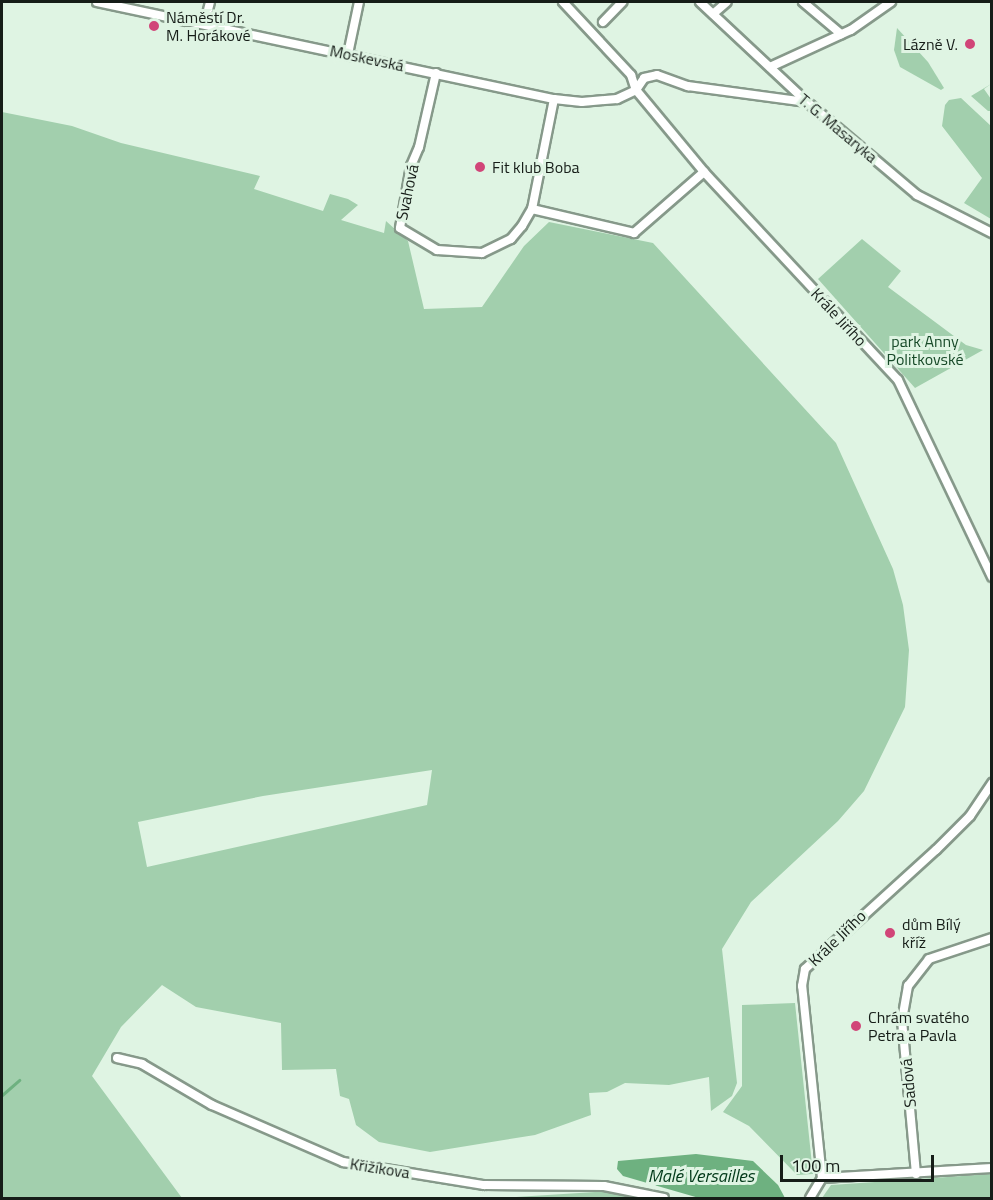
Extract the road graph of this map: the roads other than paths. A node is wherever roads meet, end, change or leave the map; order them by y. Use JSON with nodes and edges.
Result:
{"nodes":[{"id":1,"x":97,"y":2,"type":"edge"},
{"id":2,"x":210,"y":2,"type":"edge"},
{"id":3,"x":359,"y":2,"type":"edge"},
{"id":4,"x":563,"y":2,"type":"edge"},
{"id":5,"x":622,"y":2,"type":"edge"},
{"id":6,"x":700,"y":2,"type":"edge"},
{"id":7,"x":727,"y":2,"type":"edge"},
{"id":8,"x":803,"y":2,"type":"edge"},
{"id":9,"x":891,"y":2,"type":"edge"},
{"id":10,"x":713,"y":14,"type":"junction"},
{"id":11,"x":205,"y":22,"type":"junction"},
{"id":12,"x":603,"y":22,"type":"dead end"},
{"id":13,"x":841,"y":34,"type":"junction"},
{"id":14,"x":348,"y":54,"type":"junction"},
{"id":15,"x":770,"y":67,"type":"junction"},
{"id":16,"x":436,"y":73,"type":"junction"},
{"id":17,"x":636,"y":90,"type":"junction"},
{"id":18,"x":554,"y":99,"type":"junction"},
{"id":19,"x":807,"y":102,"type":"junction"},
{"id":20,"x":705,"y":172,"type":"junction"},
{"id":21,"x":532,"y":209,"type":"junction"},
{"id":22,"x":992,"y":233,"type":"edge"},
{"id":23,"x":992,"y":577,"type":"edge"},
{"id":24,"x":992,"y":783,"type":"edge"},
{"id":25,"x":992,"y":938,"type":"edge"},
{"id":26,"x":117,"y":1058,"type":"dead end"},
{"id":27,"x":992,"y":1168,"type":"edge"},
{"id":28,"x":916,"y":1174,"type":"junction"},
{"id":29,"x":822,"y":1178,"type":"junction"},
{"id":30,"x":664,"y":1198,"type":"edge"},
{"id":31,"x":810,"y":1198,"type":"edge"}],
"edges":[{"from":1,"to":11,"type":"street","name":"Moskevská"},
{"from":2,"to":11,"type":"street"},
{"from":3,"to":14,"type":"street"},
{"from":4,"to":17,"type":"street","name":"Krále Jiřího"},
{"from":5,"to":12,"type":"street"},
{"from":6,"to":10,"type":"street","name":"T. G. Masaryka"},
{"from":7,"to":10,"type":"street"},
{"from":8,"to":13,"type":"street"},
{"from":9,"to":13,"type":"street"},
{"from":10,"to":15,"type":"street","name":"T. G. Masaryka"},
{"from":11,"to":14,"type":"street","name":"Moskevská"},
{"from":13,"to":15,"type":"street"},
{"from":14,"to":16,"type":"street","name":"Moskevská"},
{"from":15,"to":19,"type":"street","name":"T. G. Masaryka"},
{"from":16,"to":18,"type":"street","name":"Moskevská"},
{"from":16,"to":21,"type":"street","name":"Svahová"},
{"from":17,"to":18,"type":"street","name":"Moskevská"},
{"from":17,"to":19,"type":"street","name":"Moskevská"},
{"from":17,"to":20,"type":"street","name":"Krále Jiřího"},
{"from":18,"to":21,"type":"street","name":"Svahová"},
{"from":19,"to":22,"type":"street","name":"T. G. Masaryka"},
{"from":20,"to":21,"type":"street"},
{"from":20,"to":23,"type":"street","name":"Krále Jiřího"},
{"from":24,"to":29,"type":"street","name":"Krále Jiřího"},
{"from":25,"to":28,"type":"street","name":"Sadová"},
{"from":26,"to":30,"type":"street","name":"Křižíkova"},
{"from":27,"to":28,"type":"street"},
{"from":28,"to":29,"type":"street"},
{"from":29,"to":31,"type":"street"}]}
